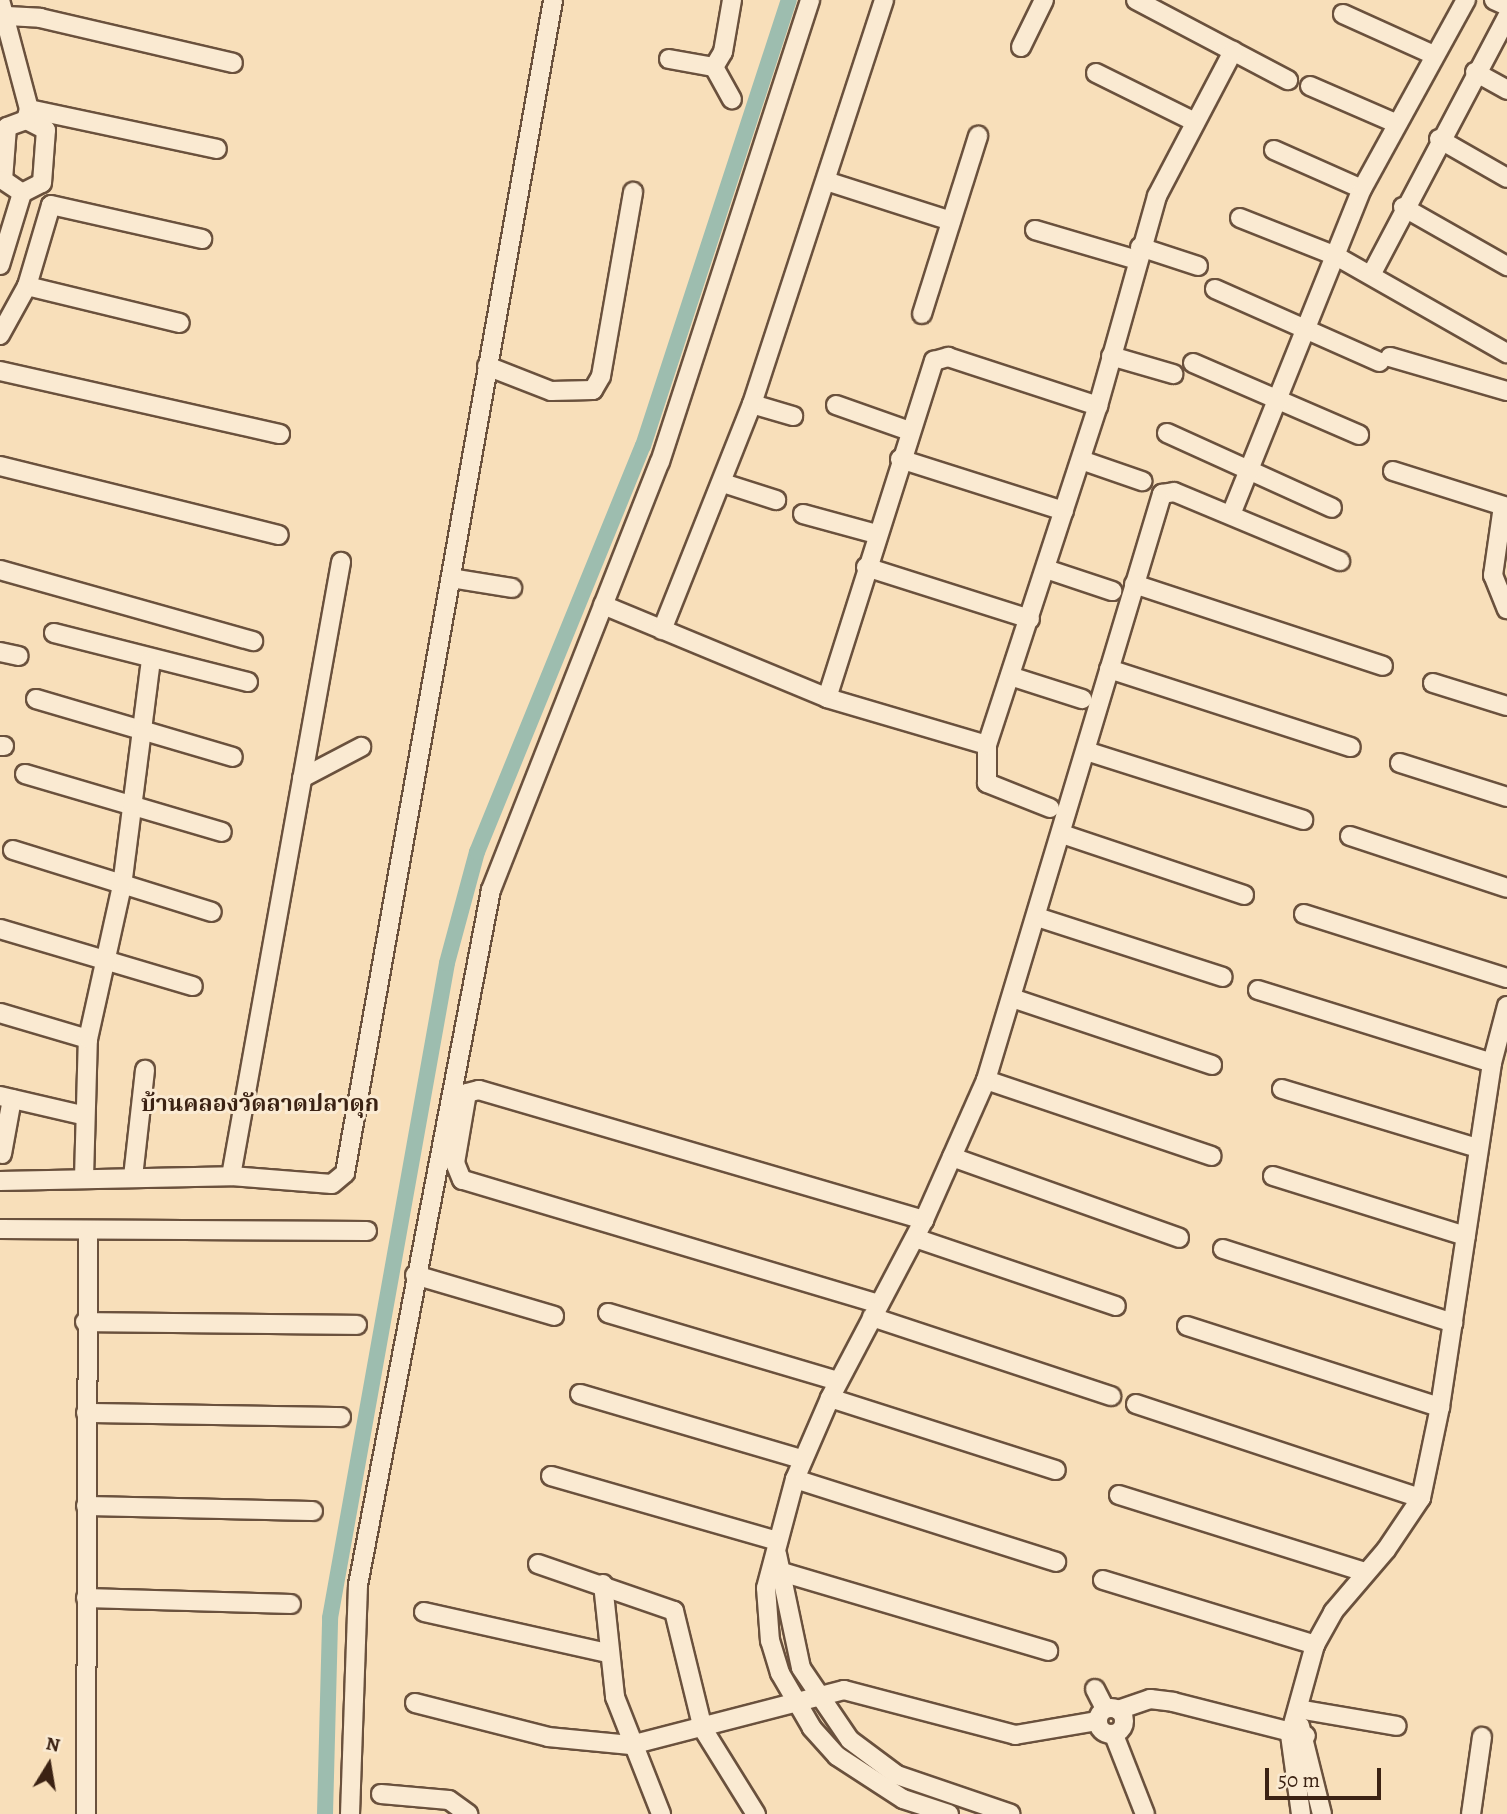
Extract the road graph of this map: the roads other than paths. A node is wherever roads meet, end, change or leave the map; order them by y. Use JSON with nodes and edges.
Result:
{"nodes":[{"id":1,"x":553,"y":0,"type":"edge"},
{"id":2,"x":732,"y":0,"type":"edge"},
{"id":3,"x":810,"y":0,"type":"edge"},
{"id":4,"x":884,"y":0,"type":"edge"},
{"id":5,"x":1044,"y":0,"type":"edge"},
{"id":6,"x":1136,"y":0,"type":"edge"},
{"id":7,"x":1466,"y":0,"type":"edge"},
{"id":8,"x":1494,"y":0,"type":"edge"},
{"id":9,"x":1507,"y":6,"type":"edge"},
{"id":10,"x":3,"y":8,"type":"edge"},
{"id":11,"x":1343,"y":15,"type":"dead end"},
{"id":12,"x":1507,"y":17,"type":"edge"},
{"id":13,"x":1021,"y":47,"type":"dead end"},
{"id":14,"x":1233,"y":51,"type":"junction"},
{"id":15,"x":1434,"y":55,"type":"junction"},
{"id":16,"x":669,"y":59,"type":"dead end"},
{"id":17,"x":233,"y":63,"type":"dead end"},
{"id":18,"x":715,"y":67,"type":"junction"},
{"id":19,"x":1475,"y":72,"type":"junction"},
{"id":20,"x":1096,"y":73,"type":"dead end"},
{"id":21,"x":1288,"y":80,"type":"dead end"},
{"id":22,"x":1310,"y":86,"type":"dead end"},
{"id":23,"x":1507,"y":90,"type":"edge"},
{"id":24,"x":732,"y":99,"type":"dead end"},
{"id":25,"x":27,"y":114,"type":"junction"},
{"id":26,"x":1195,"y":122,"type":"junction"},
{"id":27,"x":1395,"y":123,"type":"junction"},
{"id":28,"x":978,"y":136,"type":"dead end"},
{"id":29,"x":1439,"y":139,"type":"junction"},
{"id":30,"x":217,"y":149,"type":"dead end"},
{"id":31,"x":1274,"y":150,"type":"dead end"},
{"id":32,"x":1507,"y":178,"type":"edge"},
{"id":33,"x":826,"y":180,"type":"junction"},
{"id":34,"x":1362,"y":189,"type":"junction"},
{"id":35,"x":633,"y":192,"type":"dead end"},
{"id":36,"x":22,"y":193,"type":"junction"},
{"id":37,"x":1403,"y":206,"type":"junction"},
{"id":38,"x":1240,"y":218,"type":"dead end"},
{"id":39,"x":951,"y":220,"type":"junction"},
{"id":40,"x":1035,"y":230,"type":"dead end"},
{"id":41,"x":202,"y":239,"type":"dead end"},
{"id":42,"x":1139,"y":253,"type":"junction"},
{"id":43,"x":1336,"y":256,"type":"junction"},
{"id":44,"x":0,"y":265,"type":"edge"},
{"id":45,"x":1198,"y":266,"type":"dead end"},
{"id":46,"x":1507,"y":266,"type":"edge"},
{"id":47,"x":1371,"y":275,"type":"junction"},
{"id":48,"x":27,"y":286,"type":"junction"},
{"id":49,"x":1215,"y":289,"type":"dead end"},
{"id":50,"x":922,"y":314,"type":"dead end"},
{"id":51,"x":180,"y":323,"type":"dead end"},
{"id":52,"x":1306,"y":329,"type":"junction"},
{"id":53,"x":0,"y":335,"type":"edge"},
{"id":54,"x":1507,"y":353,"type":"edge"},
{"id":55,"x":1111,"y":356,"type":"junction"},
{"id":56,"x":1193,"y":363,"type":"dead end"},
{"id":57,"x":487,"y":366,"type":"junction"},
{"id":58,"x":0,"y":371,"type":"edge"},
{"id":59,"x":1173,"y":374,"type":"dead end"},
{"id":60,"x":1507,"y":391,"type":"edge"},
{"id":61,"x":1276,"y":399,"type":"junction"},
{"id":62,"x":752,"y":404,"type":"junction"},
{"id":63,"x":836,"y":405,"type":"dead end"},
{"id":64,"x":1098,"y":406,"type":"junction"},
{"id":65,"x":793,"y":416,"type":"dead end"},
{"id":66,"x":910,"y":431,"type":"junction"},
{"id":67,"x":1167,"y":433,"type":"dead end"},
{"id":68,"x":280,"y":434,"type":"dead end"},
{"id":69,"x":1359,"y":435,"type":"dead end"},
{"id":70,"x":900,"y":460,"type":"junction"},
{"id":71,"x":1081,"y":460,"type":"junction"},
{"id":72,"x":0,"y":466,"type":"edge"},
{"id":73,"x":1248,"y":470,"type":"junction"},
{"id":74,"x":1393,"y":471,"type":"dead end"},
{"id":75,"x":1142,"y":481,"type":"dead end"},
{"id":76,"x":723,"y":483,"type":"junction"},
{"id":77,"x":776,"y":500,"type":"dead end"},
{"id":78,"x":1505,"y":506,"type":"edge"},
{"id":79,"x":1234,"y":507,"type":"dead end"},
{"id":80,"x":1332,"y":508,"type":"dead end"},
{"id":81,"x":1064,"y":511,"type":"junction"},
{"id":82,"x":803,"y":514,"type":"dead end"},
{"id":83,"x":876,"y":534,"type":"junction"},
{"id":84,"x":279,"y":535,"type":"dead end"},
{"id":85,"x":1340,"y":561,"type":"dead end"},
{"id":86,"x":341,"y":562,"type":"dead end"},
{"id":87,"x":866,"y":567,"type":"junction"},
{"id":88,"x":1046,"y":569,"type":"junction"},
{"id":89,"x":0,"y":570,"type":"edge"},
{"id":90,"x":451,"y":578,"type":"junction"},
{"id":91,"x":1134,"y":584,"type":"junction"},
{"id":92,"x":512,"y":588,"type":"dead end"},
{"id":93,"x":1112,"y":590,"type":"dead end"},
{"id":94,"x":603,"y":605,"type":"junction"},
{"id":95,"x":1507,"y":609,"type":"edge"},
{"id":96,"x":1030,"y":619,"type":"junction"},
{"id":97,"x":662,"y":630,"type":"junction"},
{"id":98,"x":54,"y":633,"type":"dead end"},
{"id":99,"x":253,"y":641,"type":"dead end"},
{"id":100,"x":0,"y":652,"type":"edge"},
{"id":101,"x":19,"y":656,"type":"dead end"},
{"id":102,"x":151,"y":659,"type":"junction"},
{"id":103,"x":1383,"y":666,"type":"dead end"},
{"id":104,"x":1109,"y":669,"type":"junction"},
{"id":105,"x":1010,"y":676,"type":"junction"},
{"id":106,"x":248,"y":682,"type":"dead end"},
{"id":107,"x":1433,"y":683,"type":"dead end"},
{"id":108,"x":827,"y":698,"type":"junction"},
{"id":109,"x":36,"y":699,"type":"dead end"},
{"id":110,"x":1082,"y":699,"type":"dead end"},
{"id":111,"x":1507,"y":706,"type":"edge"},
{"id":112,"x":141,"y":730,"type":"junction"},
{"id":113,"x":987,"y":745,"type":"junction"},
{"id":114,"x":361,"y":747,"type":"dead end"},
{"id":115,"x":1351,"y":747,"type":"dead end"},
{"id":116,"x":1086,"y":751,"type":"junction"},
{"id":117,"x":233,"y":757,"type":"dead end"},
{"id":118,"x":1400,"y":763,"type":"dead end"},
{"id":119,"x":25,"y":774,"type":"dead end"},
{"id":120,"x":302,"y":778,"type":"junction"},
{"id":121,"x":1507,"y":797,"type":"edge"},
{"id":122,"x":131,"y":806,"type":"junction"},
{"id":123,"x":1050,"y":808,"type":"dead end"},
{"id":124,"x":1303,"y":820,"type":"dead end"},
{"id":125,"x":222,"y":832,"type":"dead end"},
{"id":126,"x":1062,"y":834,"type":"junction"},
{"id":127,"x":1350,"y":836,"type":"dead end"},
{"id":128,"x":13,"y":850,"type":"dead end"},
{"id":129,"x":122,"y":886,"type":"junction"},
{"id":130,"x":1507,"y":888,"type":"edge"},
{"id":131,"x":1244,"y":895,"type":"dead end"},
{"id":132,"x":212,"y":912,"type":"dead end"},
{"id":133,"x":1304,"y":914,"type":"dead end"},
{"id":134,"x":1037,"y":916,"type":"junction"},
{"id":135,"x":0,"y":929,"type":"edge"},
{"id":136,"x":107,"y":962,"type":"junction"},
{"id":137,"x":1223,"y":977,"type":"dead end"},
{"id":138,"x":1507,"y":978,"type":"edge"},
{"id":139,"x":193,"y":986,"type":"dead end"},
{"id":140,"x":1258,"y":990,"type":"dead end"},
{"id":141,"x":1012,"y":998,"type":"junction"},
{"id":142,"x":1507,"y":1006,"type":"edge"},
{"id":143,"x":0,"y":1013,"type":"edge"},
{"id":144,"x":88,"y":1039,"type":"junction"},
{"id":145,"x":1492,"y":1063,"type":"junction"},
{"id":146,"x":1212,"y":1065,"type":"dead end"},
{"id":147,"x":145,"y":1070,"type":"dead end"},
{"id":148,"x":986,"y":1080,"type":"junction"},
{"id":149,"x":1282,"y":1089,"type":"dead end"},
{"id":150,"x":6,"y":1098,"type":"edge"},
{"id":151,"x":82,"y":1115,"type":"junction"},
{"id":152,"x":1478,"y":1148,"type":"junction"},
{"id":153,"x":2,"y":1154,"type":"dead end"},
{"id":154,"x":1212,"y":1156,"type":"dead end"},
{"id":155,"x":952,"y":1157,"type":"junction"},
{"id":156,"x":230,"y":1176,"type":"junction"},
{"id":157,"x":1273,"y":1176,"type":"dead end"},
{"id":158,"x":133,"y":1177,"type":"junction"},
{"id":159,"x":83,"y":1178,"type":"junction"},
{"id":160,"x":0,"y":1181,"type":"edge"},
{"id":161,"x":924,"y":1220,"type":"junction"},
{"id":162,"x":0,"y":1229,"type":"edge"},
{"id":163,"x":88,"y":1230,"type":"junction"},
{"id":164,"x":367,"y":1231,"type":"dead end"},
{"id":165,"x":1466,"y":1236,"type":"junction"},
{"id":166,"x":915,"y":1238,"type":"junction"},
{"id":167,"x":1179,"y":1238,"type":"dead end"},
{"id":168,"x":1223,"y":1250,"type":"dead end"},
{"id":169,"x":415,"y":1275,"type":"junction"},
{"id":170,"x":1116,"y":1306,"type":"dead end"},
{"id":171,"x":875,"y":1311,"type":"junction"},
{"id":172,"x":608,"y":1313,"type":"dead end"},
{"id":173,"x":554,"y":1315,"type":"dead end"},
{"id":174,"x":85,"y":1322,"type":"junction"},
{"id":175,"x":1453,"y":1322,"type":"junction"},
{"id":176,"x":357,"y":1325,"type":"dead end"},
{"id":177,"x":1187,"y":1326,"type":"dead end"},
{"id":178,"x":834,"y":1390,"type":"junction"},
{"id":179,"x":580,"y":1394,"type":"dead end"},
{"id":180,"x":1111,"y":1395,"type":"dead end"},
{"id":181,"x":1136,"y":1404,"type":"dead end"},
{"id":182,"x":1440,"y":1407,"type":"junction"},
{"id":183,"x":86,"y":1413,"type":"junction"},
{"id":184,"x":341,"y":1417,"type":"dead end"},
{"id":185,"x":801,"y":1460,"type":"junction"},
{"id":186,"x":1056,"y":1470,"type":"dead end"},
{"id":187,"x":551,"y":1476,"type":"dead end"},
{"id":188,"x":795,"y":1479,"type":"junction"},
{"id":189,"x":1119,"y":1495,"type":"dead end"},
{"id":190,"x":1421,"y":1497,"type":"junction"},
{"id":191,"x":86,"y":1506,"type":"junction"},
{"id":192,"x":313,"y":1511,"type":"dead end"},
{"id":193,"x":777,"y":1559,"type":"junction"},
{"id":194,"x":1056,"y":1562,"type":"dead end"},
{"id":195,"x":538,"y":1564,"type":"dead end"},
{"id":196,"x":1365,"y":1572,"type":"junction"},
{"id":197,"x":1103,"y":1580,"type":"dead end"},
{"id":198,"x":603,"y":1584,"type":"junction"},
{"id":199,"x":86,"y":1598,"type":"junction"},
{"id":200,"x":291,"y":1604,"type":"dead end"},
{"id":201,"x":424,"y":1612,"type":"dead end"},
{"id":202,"x":1315,"y":1645,"type":"junction"},
{"id":203,"x":1048,"y":1651,"type":"dead end"},
{"id":204,"x":608,"y":1653,"type":"junction"},
{"id":205,"x":1095,"y":1689,"type":"dead end"},
{"id":206,"x":814,"y":1694,"type":"junction"},
{"id":207,"x":794,"y":1701,"type":"junction"},
{"id":208,"x":415,"y":1703,"type":"dead end"},
{"id":209,"x":1107,"y":1714,"type":"junction"},
{"id":210,"x":1298,"y":1725,"type":"junction"},
{"id":211,"x":1397,"y":1726,"type":"dead end"},
{"id":212,"x":704,"y":1729,"type":"junction"},
{"id":213,"x":1482,"y":1737,"type":"dead end"},
{"id":214,"x":631,"y":1745,"type":"junction"},
{"id":215,"x":381,"y":1794,"type":"dead end"},
{"id":216,"x":86,"y":1814,"type":"edge"},
{"id":217,"x":350,"y":1814,"type":"edge"},
{"id":218,"x":468,"y":1814,"type":"edge"},
{"id":219,"x":661,"y":1814,"type":"edge"},
{"id":220,"x":756,"y":1814,"type":"edge"},
{"id":221,"x":949,"y":1814,"type":"edge"},
{"id":222,"x":1011,"y":1814,"type":"edge"},
{"id":223,"x":1145,"y":1814,"type":"edge"},
{"id":224,"x":1301,"y":1814,"type":"edge"},
{"id":225,"x":1322,"y":1814,"type":"edge"},
{"id":226,"x":1471,"y":1814,"type":"edge"}],
"edges":[{"from":1,"to":57,"type":"street"},
{"from":2,"to":18,"type":"street"},
{"from":3,"to":94,"type":"street"},
{"from":4,"to":33,"type":"street"},
{"from":5,"to":13,"type":"street"},
{"from":6,"to":14,"type":"street"},
{"from":7,"to":15,"type":"street"},
{"from":8,"to":9,"type":"street"},
{"from":10,"to":17,"type":"street"},
{"from":10,"to":25,"type":"street"},
{"from":11,"to":15,"type":"street"},
{"from":12,"to":19,"type":"street"},
{"from":14,"to":21,"type":"street"},
{"from":14,"to":26,"type":"street"},
{"from":15,"to":27,"type":"street"},
{"from":16,"to":18,"type":"street"},
{"from":18,"to":24,"type":"street"},
{"from":19,"to":23,"type":"street"},
{"from":19,"to":29,"type":"street"},
{"from":20,"to":26,"type":"street"},
{"from":22,"to":27,"type":"street"},
{"from":25,"to":30,"type":"street"},
{"from":25,"to":36,"type":"street"},
{"from":25,"to":36,"type":"street"},
{"from":26,"to":42,"type":"street"},
{"from":27,"to":34,"type":"street"},
{"from":28,"to":39,"type":"street"},
{"from":29,"to":32,"type":"street"},
{"from":29,"to":37,"type":"street"},
{"from":31,"to":34,"type":"street"},
{"from":33,"to":39,"type":"street"},
{"from":33,"to":62,"type":"street"},
{"from":34,"to":43,"type":"street"},
{"from":35,"to":57,"type":"street"},
{"from":36,"to":44,"type":"street"},
{"from":37,"to":46,"type":"street"},
{"from":37,"to":47,"type":"street"},
{"from":38,"to":43,"type":"street"},
{"from":39,"to":50,"type":"street"},
{"from":40,"to":42,"type":"street"},
{"from":41,"to":48,"type":"street"},
{"from":42,"to":45,"type":"street"},
{"from":42,"to":55,"type":"street"},
{"from":43,"to":47,"type":"street"},
{"from":43,"to":52,"type":"street"},
{"from":47,"to":54,"type":"street"},
{"from":48,"to":51,"type":"street"},
{"from":48,"to":53,"type":"street"},
{"from":49,"to":52,"type":"street"},
{"from":52,"to":60,"type":"street"},
{"from":52,"to":61,"type":"street"},
{"from":55,"to":59,"type":"street"},
{"from":55,"to":64,"type":"street"},
{"from":56,"to":61,"type":"street"},
{"from":57,"to":90,"type":"street"},
{"from":58,"to":68,"type":"street"},
{"from":61,"to":69,"type":"street"},
{"from":61,"to":73,"type":"street"},
{"from":62,"to":65,"type":"street"},
{"from":62,"to":76,"type":"street"},
{"from":63,"to":66,"type":"street"},
{"from":64,"to":66,"type":"street"},
{"from":64,"to":71,"type":"street"},
{"from":66,"to":70,"type":"street"},
{"from":67,"to":73,"type":"street"},
{"from":70,"to":81,"type":"street"},
{"from":70,"to":83,"type":"street"},
{"from":71,"to":75,"type":"street"},
{"from":71,"to":81,"type":"street"},
{"from":72,"to":84,"type":"street"},
{"from":73,"to":79,"type":"street"},
{"from":73,"to":80,"type":"street"},
{"from":74,"to":78,"type":"street"},
{"from":76,"to":77,"type":"street"},
{"from":76,"to":97,"type":"street"},
{"from":78,"to":95,"type":"street"},
{"from":81,"to":88,"type":"street"},
{"from":82,"to":83,"type":"street"},
{"from":83,"to":87,"type":"street"},
{"from":85,"to":91,"type":"street"},
{"from":86,"to":120,"type":"street"},
{"from":87,"to":96,"type":"street"},
{"from":87,"to":108,"type":"street"},
{"from":88,"to":93,"type":"street"},
{"from":88,"to":96,"type":"street"},
{"from":89,"to":99,"type":"street"},
{"from":90,"to":92,"type":"street"},
{"from":90,"to":156,"type":"street"},
{"from":91,"to":103,"type":"street"},
{"from":91,"to":104,"type":"street"},
{"from":94,"to":97,"type":"street"},
{"from":94,"to":169,"type":"street"},
{"from":96,"to":105,"type":"street"},
{"from":97,"to":108,"type":"street"},
{"from":98,"to":102,"type":"street"},
{"from":100,"to":101,"type":"street"},
{"from":102,"to":106,"type":"street"},
{"from":102,"to":112,"type":"street"},
{"from":104,"to":115,"type":"street"},
{"from":104,"to":116,"type":"street"},
{"from":105,"to":110,"type":"street"},
{"from":105,"to":113,"type":"street"},
{"from":107,"to":111,"type":"street"},
{"from":108,"to":113,"type":"street"},
{"from":109,"to":112,"type":"street"},
{"from":112,"to":117,"type":"street"},
{"from":112,"to":122,"type":"street"},
{"from":113,"to":123,"type":"street"},
{"from":114,"to":120,"type":"street"},
{"from":116,"to":124,"type":"street"},
{"from":116,"to":126,"type":"street"},
{"from":118,"to":121,"type":"street"},
{"from":119,"to":122,"type":"street"},
{"from":120,"to":156,"type":"street"},
{"from":122,"to":125,"type":"street"},
{"from":122,"to":129,"type":"street"},
{"from":126,"to":131,"type":"street"},
{"from":126,"to":134,"type":"street"},
{"from":127,"to":130,"type":"street"},
{"from":128,"to":129,"type":"street"},
{"from":129,"to":132,"type":"street"},
{"from":129,"to":136,"type":"street"},
{"from":133,"to":138,"type":"street"},
{"from":134,"to":137,"type":"street"},
{"from":134,"to":141,"type":"street"},
{"from":135,"to":136,"type":"street"},
{"from":136,"to":139,"type":"street"},
{"from":136,"to":144,"type":"street"},
{"from":140,"to":145,"type":"street"},
{"from":141,"to":146,"type":"street"},
{"from":141,"to":148,"type":"street"},
{"from":142,"to":145,"type":"street"},
{"from":143,"to":144,"type":"street"},
{"from":144,"to":151,"type":"street"},
{"from":145,"to":152,"type":"street"},
{"from":147,"to":158,"type":"street"},
{"from":148,"to":154,"type":"street"},
{"from":148,"to":155,"type":"street"},
{"from":149,"to":152,"type":"street"},
{"from":150,"to":151,"type":"street"},
{"from":150,"to":153,"type":"street"},
{"from":151,"to":159,"type":"street"},
{"from":152,"to":165,"type":"street"},
{"from":155,"to":161,"type":"street"},
{"from":155,"to":167,"type":"street"},
{"from":156,"to":158,"type":"street"},
{"from":157,"to":165,"type":"street"},
{"from":158,"to":159,"type":"street"},
{"from":159,"to":160,"type":"street"},
{"from":161,"to":166,"type":"street"},
{"from":161,"to":171,"type":"street"},
{"from":162,"to":163,"type":"street"},
{"from":163,"to":164,"type":"street"},
{"from":163,"to":174,"type":"street"},
{"from":165,"to":175,"type":"street"},
{"from":166,"to":170,"type":"street"},
{"from":166,"to":171,"type":"street"},
{"from":168,"to":175,"type":"street"},
{"from":169,"to":173,"type":"street"},
{"from":169,"to":217,"type":"street"},
{"from":171,"to":178,"type":"street"},
{"from":171,"to":180,"type":"street"},
{"from":172,"to":178,"type":"street"},
{"from":174,"to":176,"type":"street"},
{"from":174,"to":183,"type":"street"},
{"from":175,"to":182,"type":"street"},
{"from":177,"to":182,"type":"street"},
{"from":178,"to":185,"type":"street"},
{"from":178,"to":186,"type":"street"},
{"from":179,"to":185,"type":"street"},
{"from":181,"to":190,"type":"street"},
{"from":182,"to":190,"type":"street"},
{"from":183,"to":184,"type":"street"},
{"from":183,"to":191,"type":"street"},
{"from":185,"to":188,"type":"street"},
{"from":187,"to":193,"type":"street"},
{"from":188,"to":193,"type":"street"},
{"from":188,"to":194,"type":"street"},
{"from":189,"to":196,"type":"street"},
{"from":190,"to":196,"type":"street"},
{"from":191,"to":192,"type":"street"},
{"from":191,"to":199,"type":"street"},
{"from":193,"to":203,"type":"street"},
{"from":193,"to":206,"type":"street"},
{"from":193,"to":207,"type":"street"},
{"from":195,"to":198,"type":"street"},
{"from":196,"to":202,"type":"street"},
{"from":197,"to":202,"type":"street"},
{"from":198,"to":204,"type":"street"},
{"from":198,"to":212,"type":"street"},
{"from":199,"to":200,"type":"street"},
{"from":199,"to":216,"type":"street"},
{"from":201,"to":204,"type":"street"},
{"from":202,"to":210,"type":"street"},
{"from":204,"to":214,"type":"street"},
{"from":205,"to":209,"type":"street"},
{"from":206,"to":207,"type":"street"},
{"from":206,"to":209,"type":"street"},
{"from":206,"to":222,"type":"street"},
{"from":207,"to":212,"type":"street"},
{"from":207,"to":221,"type":"street"},
{"from":208,"to":214,"type":"street"},
{"from":209,"to":210,"type":"street"},
{"from":209,"to":223,"type":"street"},
{"from":210,"to":211,"type":"street"},
{"from":210,"to":224,"type":"street"},
{"from":210,"to":225,"type":"street"},
{"from":212,"to":214,"type":"street"},
{"from":212,"to":220,"type":"street"},
{"from":213,"to":226,"type":"street"},
{"from":214,"to":219,"type":"street"},
{"from":215,"to":218,"type":"street"}]}
